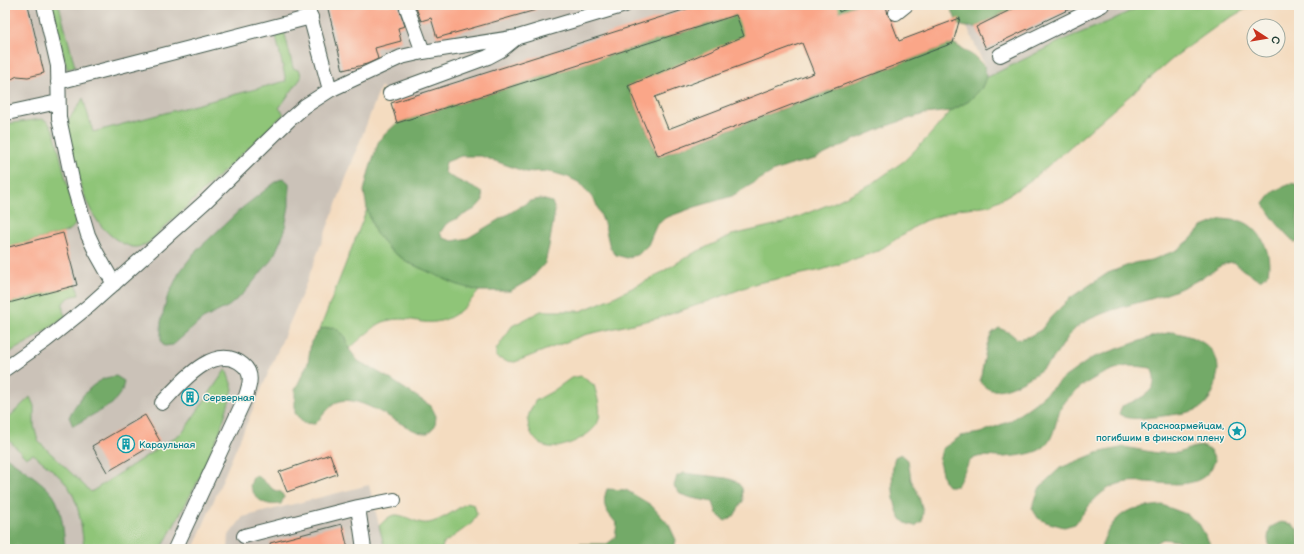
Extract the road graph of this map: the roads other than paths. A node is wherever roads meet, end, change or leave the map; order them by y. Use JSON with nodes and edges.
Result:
{"nodes":[{"id":1,"x":44,"y":5,"type":"edge"},
{"id":2,"x":406,"y":5,"type":"edge"},
{"id":3,"x":625,"y":5,"type":"edge"},
{"id":4,"x":1102,"y":5,"type":"edge"},
{"id":5,"x":309,"y":11,"type":"edge"},
{"id":6,"x":518,"y":37,"type":"junction"},
{"id":7,"x":423,"y":52,"type":"junction"},
{"id":8,"x":1000,"y":55,"type":"dead end"},
{"id":9,"x":58,"y":82,"type":"junction"},
{"id":10,"x":330,"y":90,"type":"junction"},
{"id":11,"x":390,"y":93,"type":"dead end"},
{"id":12,"x":58,"y":102,"type":"junction"},
{"id":13,"x":7,"y":113,"type":"dead end"},
{"id":14,"x":114,"y":284,"type":"junction"},
{"id":15,"x":5,"y":370,"type":"edge"},
{"id":16,"x":162,"y":403,"type":"dead end"},
{"id":17,"x":394,"y":500,"type":"dead end"},
{"id":18,"x":358,"y":507,"type":"junction"},
{"id":19,"x":244,"y":536,"type":"dead end"},
{"id":20,"x":175,"y":549,"type":"edge"},
{"id":21,"x":364,"y":549,"type":"edge"}],
"edges":[{"from":1,"to":9,"type":"lane"},
{"from":2,"to":7,"type":"lane"},
{"from":3,"to":6,"type":"lane"},
{"from":4,"to":8,"type":"lane"},
{"from":5,"to":9,"type":"lane"},
{"from":5,"to":10,"type":"lane"},
{"from":6,"to":7,"type":"lane"},
{"from":6,"to":11,"type":"lane"},
{"from":7,"to":10,"type":"lane"},
{"from":9,"to":12,"type":"lane"},
{"from":10,"to":14,"type":"lane"},
{"from":12,"to":13,"type":"lane"},
{"from":12,"to":14,"type":"lane"},
{"from":14,"to":15,"type":"lane"},
{"from":16,"to":20,"type":"lane"},
{"from":17,"to":18,"type":"lane"},
{"from":18,"to":19,"type":"lane"},
{"from":18,"to":21,"type":"lane"}]}
